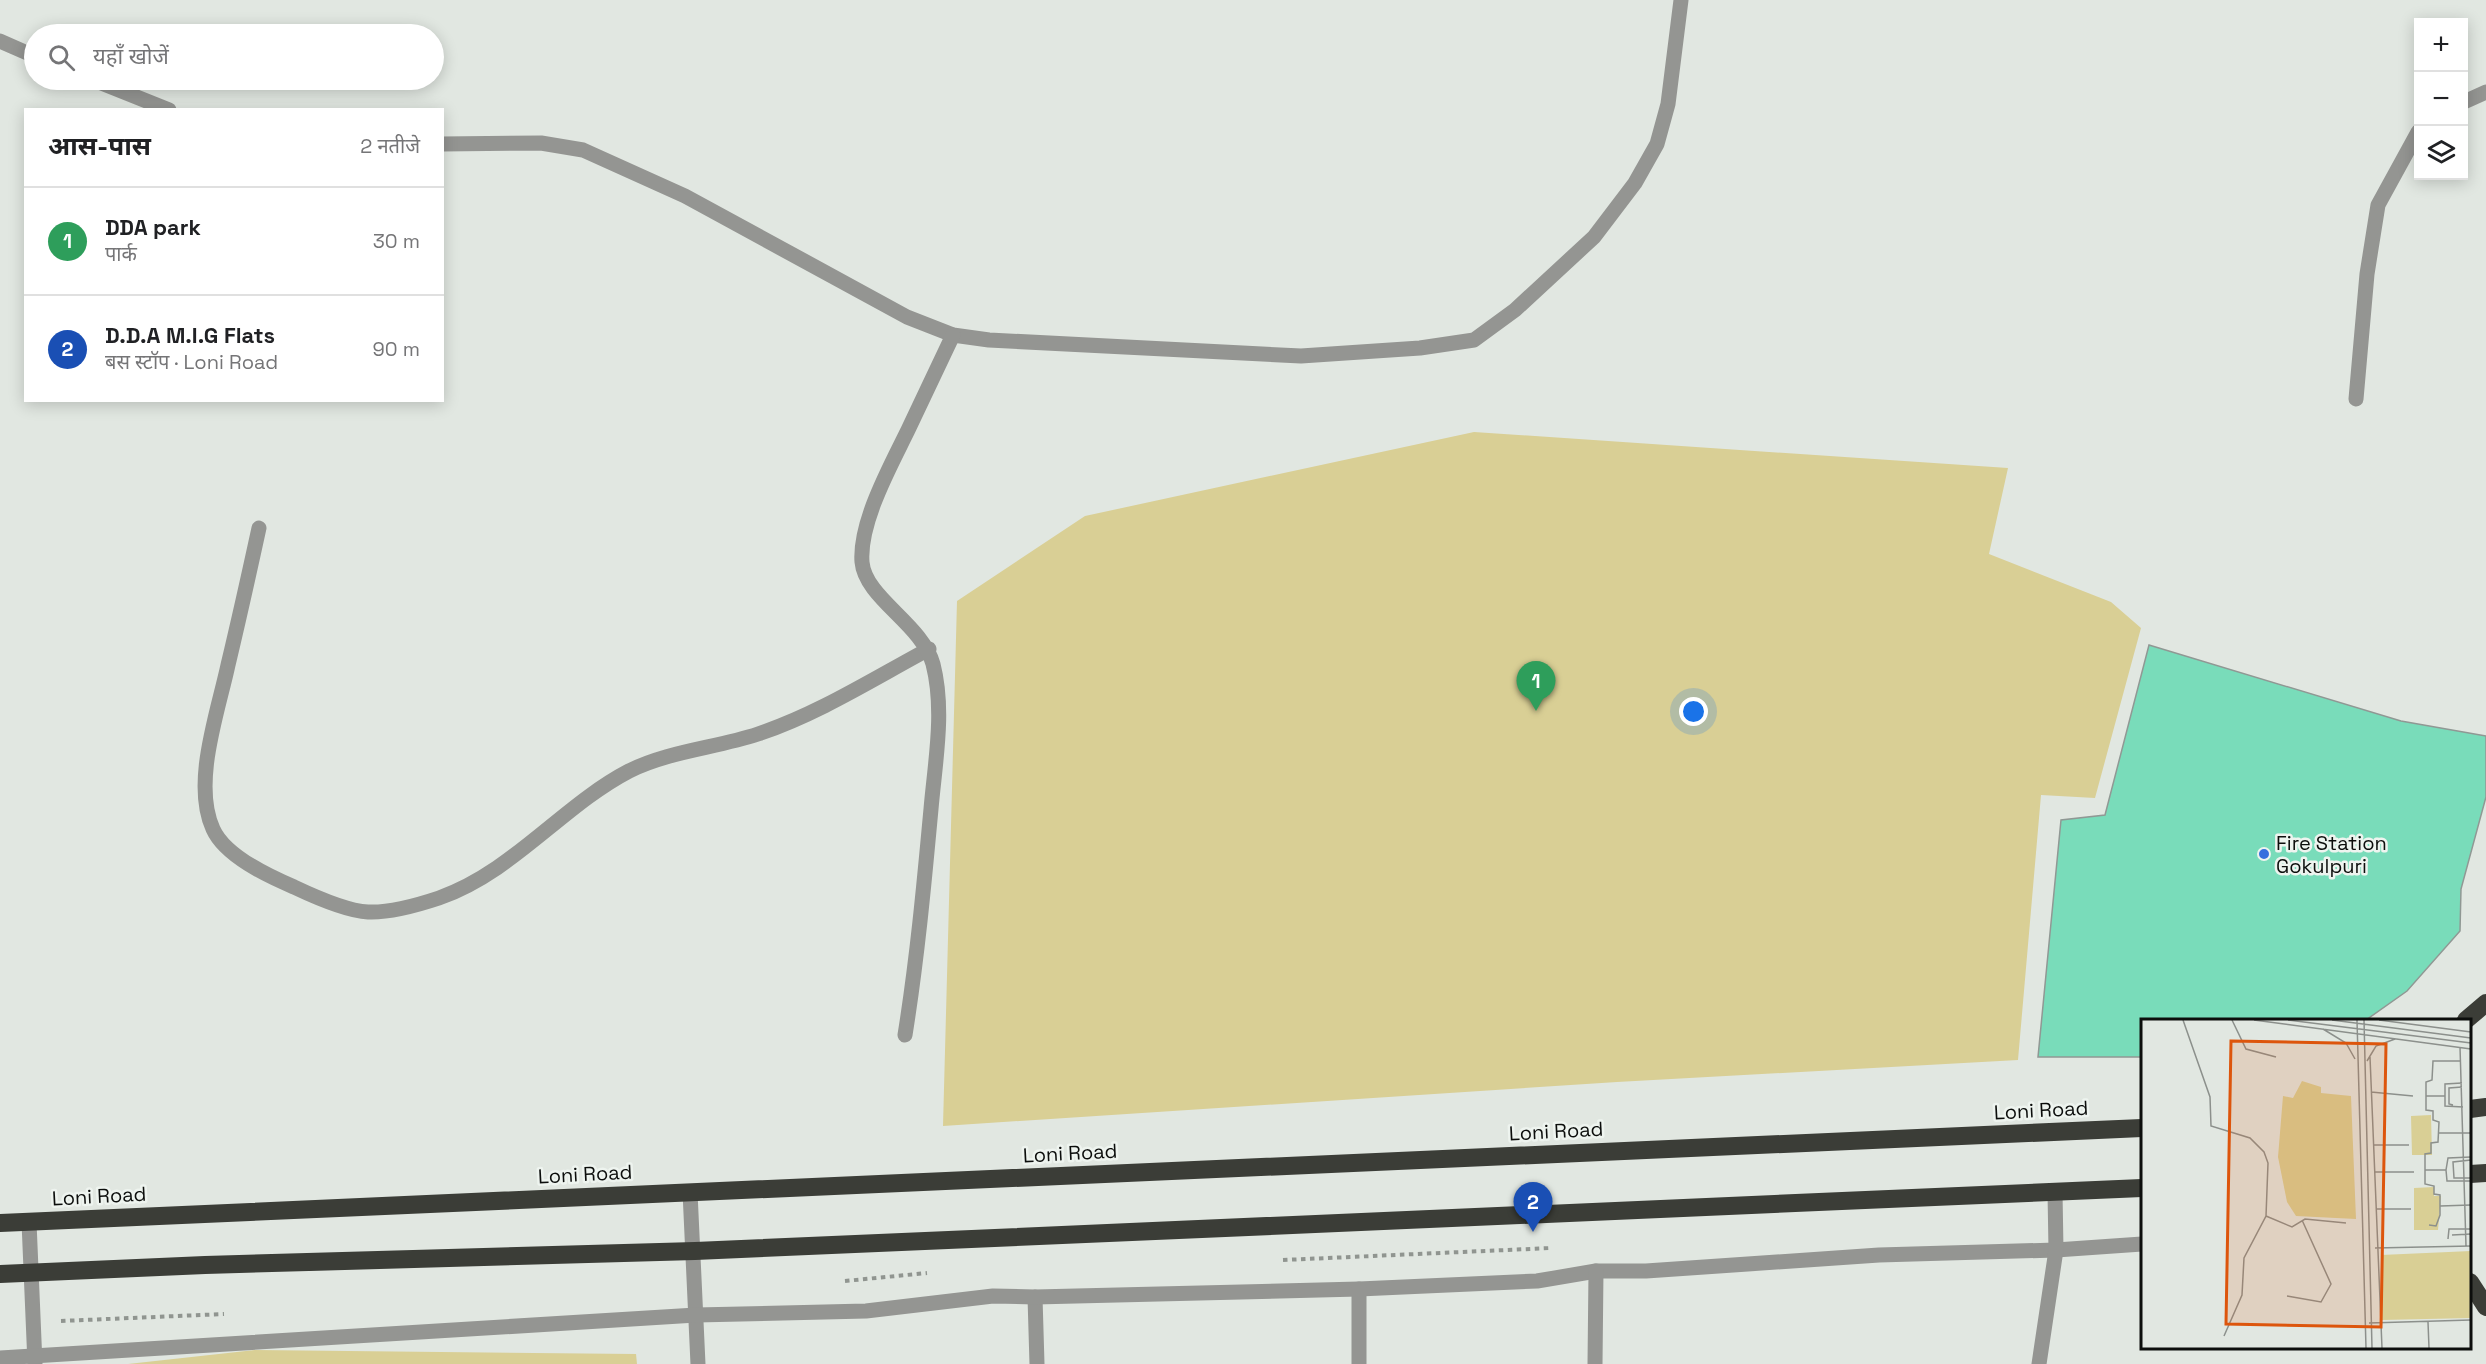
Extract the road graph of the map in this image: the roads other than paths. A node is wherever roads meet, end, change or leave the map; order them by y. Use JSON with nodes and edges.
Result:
{"nodes":[{"id":1,"x":1681,"y":0,"type":"edge"},
{"id":2,"x":0,"y":41,"type":"edge"},
{"id":3,"x":24,"y":52,"type":"edge"},
{"id":4,"x":119,"y":90,"type":"edge"},
{"id":5,"x":2486,"y":92,"type":"edge"},
{"id":6,"x":2468,"y":100,"type":"edge"},
{"id":7,"x":164,"y":108,"type":"edge"},
{"id":8,"x":2414,"y":139,"type":"edge"},
{"id":9,"x":444,"y":144,"type":"edge"},
{"id":10,"x":953,"y":335,"type":"junction"},
{"id":11,"x":2356,"y":399,"type":"dead end"},
{"id":12,"x":259,"y":528,"type":"dead end"},
{"id":13,"x":929,"y":649,"type":"junction"},
{"id":14,"x":2486,"y":1003,"type":"edge"},
{"id":15,"x":2467,"y":1019,"type":"edge"},
{"id":16,"x":904,"y":1035,"type":"dead end"},
{"id":17,"x":2486,"y":1107,"type":"edge"},
{"id":18,"x":2471,"y":1109,"type":"edge"},
{"id":19,"x":2141,"y":1128,"type":"edge"},
{"id":20,"x":2486,"y":1173,"type":"edge"},
{"id":21,"x":2471,"y":1174,"type":"edge"},
{"id":22,"x":2141,"y":1188,"type":"edge"},
{"id":23,"x":2055,"y":1191,"type":"junction"},
{"id":24,"x":690,"y":1192,"type":"junction"},
{"id":25,"x":29,"y":1222,"type":"junction"},
{"id":26,"x":0,"y":1223,"type":"edge"},
{"id":27,"x":2141,"y":1244,"type":"edge"},
{"id":28,"x":2056,"y":1250,"type":"junction"},
{"id":29,"x":695,"y":1251,"type":"junction"},
{"id":30,"x":1596,"y":1271,"type":"junction"},
{"id":31,"x":31,"y":1273,"type":"junction"},
{"id":32,"x":0,"y":1274,"type":"edge"},
{"id":33,"x":2471,"y":1285,"type":"edge"},
{"id":34,"x":1359,"y":1289,"type":"junction"},
{"id":35,"x":1035,"y":1297,"type":"junction"},
{"id":36,"x":2486,"y":1307,"type":"edge"},
{"id":37,"x":696,"y":1315,"type":"junction"},
{"id":38,"x":0,"y":1358,"type":"edge"},
{"id":39,"x":35,"y":1360,"type":"edge"},
{"id":40,"x":698,"y":1364,"type":"edge"},
{"id":41,"x":1037,"y":1364,"type":"edge"},
{"id":42,"x":1359,"y":1364,"type":"edge"},
{"id":43,"x":1595,"y":1364,"type":"edge"},
{"id":44,"x":2039,"y":1364,"type":"edge"}],
"edges":[{"from":1,"to":10,"type":"street"},
{"from":2,"to":3,"type":"street"},
{"from":4,"to":7,"type":"street"},
{"from":5,"to":6,"type":"street"},
{"from":8,"to":11,"type":"street"},
{"from":9,"to":10,"type":"street"},
{"from":10,"to":13,"type":"street"},
{"from":12,"to":13,"type":"street"},
{"from":13,"to":16,"type":"street"},
{"from":14,"to":15,"type":"highway"},
{"from":17,"to":18,"type":"highway"},
{"from":19,"to":24,"type":"highway","name":"Loni Road"},
{"from":20,"to":21,"type":"highway"},
{"from":22,"to":23,"type":"highway"},
{"from":23,"to":28,"type":"street"},
{"from":23,"to":29,"type":"highway"},
{"from":24,"to":25,"type":"highway","name":"Loni Road"},
{"from":24,"to":29,"type":"street"},
{"from":25,"to":26,"type":"highway","name":"Loni Road"},
{"from":25,"to":31,"type":"street"},
{"from":27,"to":28,"type":"street"},
{"from":28,"to":30,"type":"street"},
{"from":28,"to":44,"type":"street"},
{"from":29,"to":31,"type":"highway"},
{"from":29,"to":37,"type":"street"},
{"from":30,"to":34,"type":"street"},
{"from":30,"to":43,"type":"street"},
{"from":31,"to":32,"type":"highway"},
{"from":31,"to":39,"type":"street"},
{"from":33,"to":36,"type":"highway"},
{"from":34,"to":35,"type":"street"},
{"from":34,"to":42,"type":"street"},
{"from":35,"to":37,"type":"street"},
{"from":35,"to":41,"type":"street"},
{"from":37,"to":39,"type":"street"},
{"from":37,"to":40,"type":"street"},
{"from":38,"to":39,"type":"street"}]}
